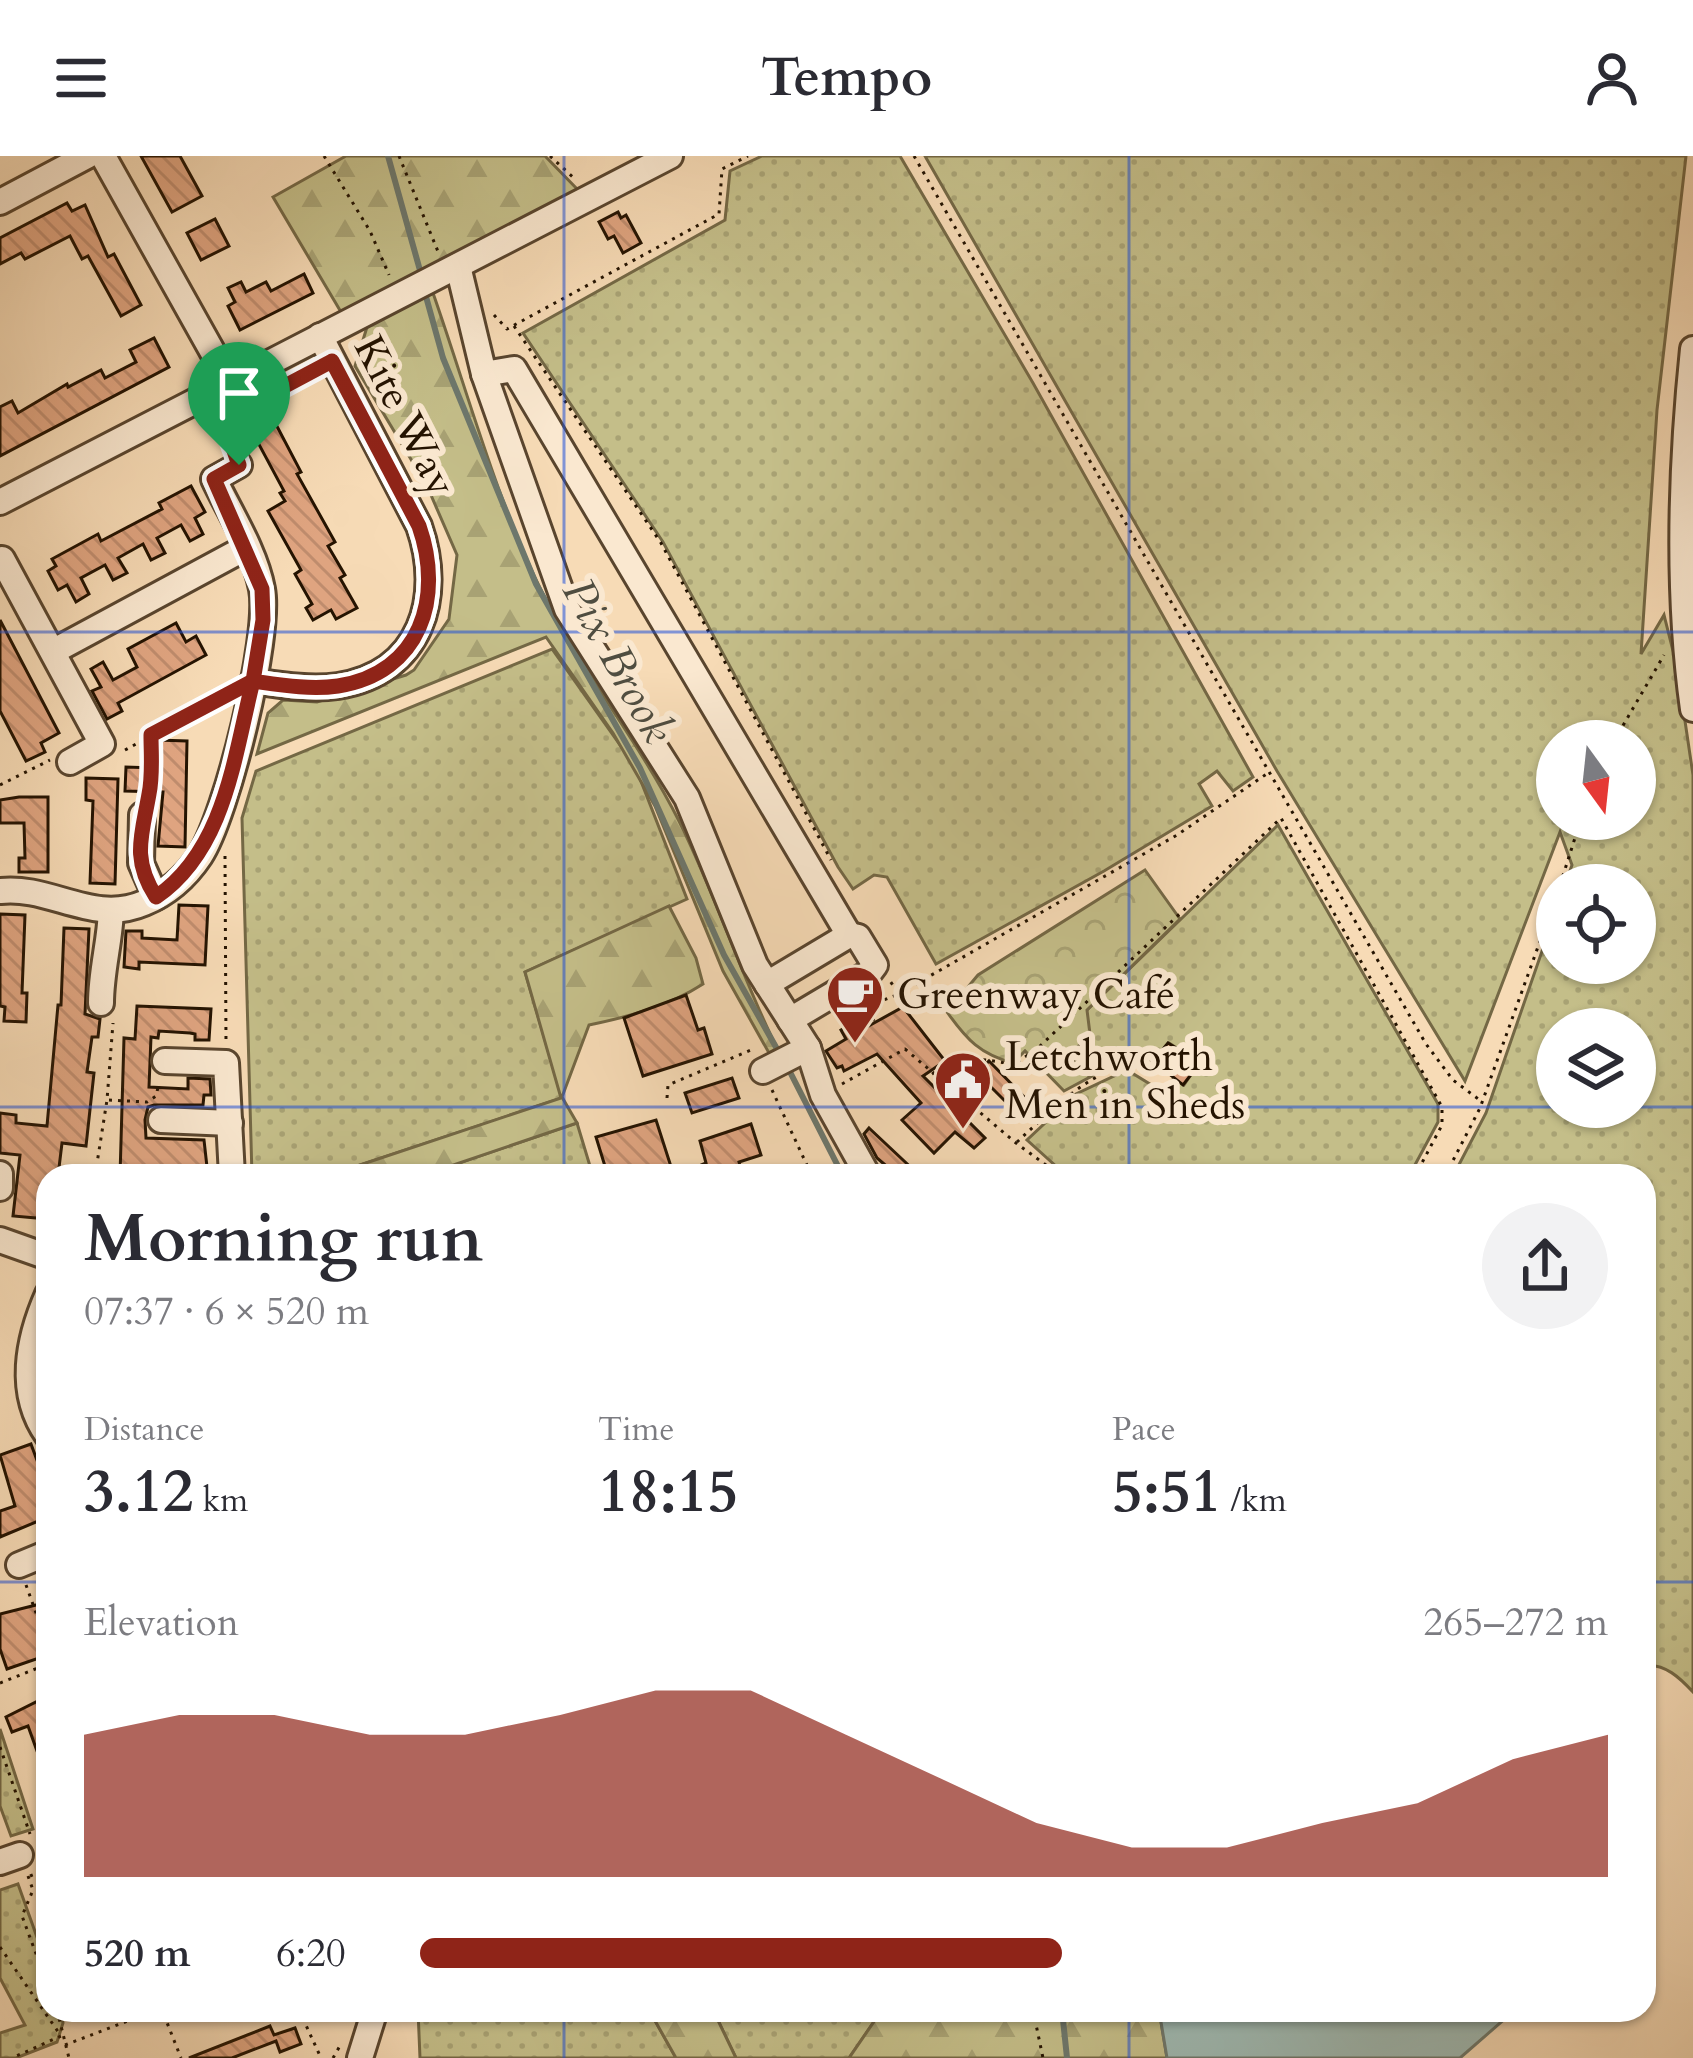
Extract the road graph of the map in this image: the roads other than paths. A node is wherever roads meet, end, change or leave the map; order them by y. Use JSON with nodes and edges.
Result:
{"nodes":[{"id":1,"x":87,"y":156,"type":"edge"},
{"id":2,"x":103,"y":156,"type":"edge"},
{"id":3,"x":670,"y":156,"type":"edge"},
{"id":4,"x":0,"y":202,"type":"edge"},
{"id":5,"x":449,"y":271,"type":"junction"},
{"id":6,"x":320,"y":336,"type":"junction"},
{"id":7,"x":1693,"y":349,"type":"edge"},
{"id":8,"x":484,"y":374,"type":"junction"},
{"id":9,"x":227,"y":395,"type":"junction"},
{"id":10,"x":239,"y":465,"type":"road end"},
{"id":11,"x":0,"y":502,"type":"edge"},
{"id":12,"x":247,"y":548,"type":"junction"},
{"id":13,"x":2,"y":559,"type":"edge"},
{"id":14,"x":54,"y":650,"type":"junction"},
{"id":15,"x":253,"y":681,"type":"junction"},
{"id":16,"x":1693,"y":709,"type":"edge"},
{"id":17,"x":70,"y":762,"type":"road end"},
{"id":18,"x":142,"y":815,"type":"road end"},
{"id":19,"x":1,"y":886,"type":"edge"},
{"id":20,"x":156,"y":897,"type":"junction"},
{"id":21,"x":111,"y":910,"type":"junction"},
{"id":22,"x":849,"y":935,"type":"junction"},
{"id":23,"x":761,"y":974,"type":"junction"},
{"id":24,"x":100,"y":1003,"type":"road end"},
{"id":25,"x":790,"y":1020,"type":"junction"},
{"id":26,"x":808,"y":1048,"type":"junction"},
{"id":27,"x":164,"y":1060,"type":"road end"},
{"id":28,"x":763,"y":1071,"type":"road end"},
{"id":29,"x":161,"y":1120,"type":"dead end"},
{"id":30,"x":230,"y":1123,"type":"junction"},
{"id":31,"x":232,"y":1164,"type":"edge"},
{"id":32,"x":860,"y":1164,"type":"edge"},
{"id":33,"x":0,"y":1174,"type":"edge"},
{"id":34,"x":0,"y":1188,"type":"edge"},
{"id":35,"x":0,"y":1240,"type":"edge"},
{"id":36,"x":36,"y":1253,"type":"edge"},
{"id":37,"x":36,"y":1328,"type":"edge"},
{"id":38,"x":28,"y":1367,"type":"junction"},
{"id":39,"x":0,"y":1370,"type":"edge"},
{"id":40,"x":36,"y":1413,"type":"edge"},
{"id":41,"x":36,"y":1558,"type":"edge"},
{"id":42,"x":19,"y":1564,"type":"road end"},
{"id":43,"x":371,"y":2022,"type":"edge"},
{"id":44,"x":360,"y":2058,"type":"edge"}],
"edges":[{"from":1,"to":4,"type":"street"},
{"from":2,"to":9,"type":"street"},
{"from":3,"to":5,"type":"street"},
{"from":5,"to":6,"type":"street"},
{"from":5,"to":8,"type":"street"},
{"from":6,"to":9,"type":"street"},
{"from":6,"to":15,"type":"street","name":"Kite Way"},
{"from":7,"to":16,"type":"street"},
{"from":8,"to":22,"type":"street"},
{"from":8,"to":23,"type":"street"},
{"from":9,"to":11,"type":"street"},
{"from":10,"to":12,"type":"street"},
{"from":12,"to":14,"type":"street"},
{"from":12,"to":15,"type":"street"},
{"from":13,"to":14,"type":"street"},
{"from":14,"to":17,"type":"street"},
{"from":15,"to":20,"type":"street"},
{"from":18,"to":20,"type":"street"},
{"from":19,"to":21,"type":"street"},
{"from":20,"to":21,"type":"street"},
{"from":21,"to":24,"type":"street"},
{"from":22,"to":23,"type":"street"},
{"from":22,"to":25,"type":"street"},
{"from":23,"to":25,"type":"street"},
{"from":25,"to":26,"type":"street"},
{"from":26,"to":28,"type":"street"},
{"from":26,"to":32,"type":"street"},
{"from":27,"to":30,"type":"street"},
{"from":29,"to":30,"type":"street"},
{"from":30,"to":31,"type":"street"},
{"from":33,"to":34,"type":"street"},
{"from":35,"to":36,"type":"street"},
{"from":37,"to":38,"type":"street"},
{"from":38,"to":39,"type":"street"},
{"from":38,"to":40,"type":"street"},
{"from":41,"to":42,"type":"street"},
{"from":43,"to":44,"type":"street"}]}
